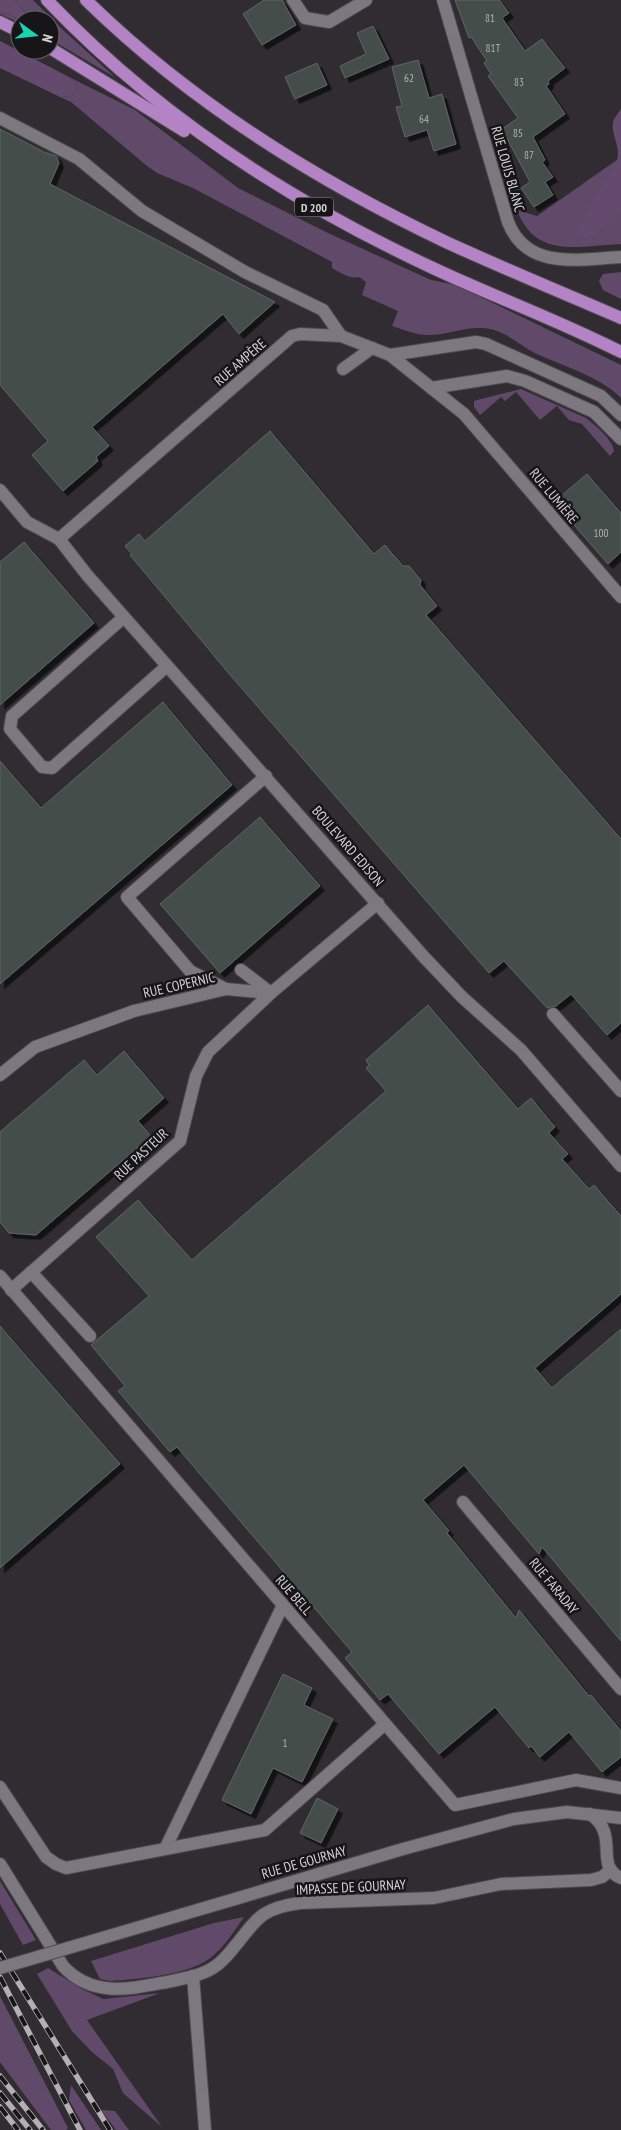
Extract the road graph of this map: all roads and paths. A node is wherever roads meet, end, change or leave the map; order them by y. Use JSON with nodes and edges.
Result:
{"nodes":[{"id":1,"x":47,"y":0,"type":"edge"},
{"id":2,"x":86,"y":0,"type":"edge"},
{"id":3,"x":293,"y":0,"type":"edge"},
{"id":4,"x":366,"y":0,"type":"edge"},
{"id":5,"x":443,"y":0,"type":"edge"},
{"id":6,"x":60,"y":54,"type":"edge"},
{"id":7,"x":0,"y":118,"type":"edge"},
{"id":8,"x":238,"y":160,"type":"junction"},
{"id":9,"x":621,"y":257,"type":"edge"},
{"id":10,"x":621,"y":318,"type":"edge"},
{"id":11,"x":341,"y":336,"type":"junction"},
{"id":12,"x":372,"y":348,"type":"junction"},
{"id":13,"x":621,"y":352,"type":"edge"},
{"id":14,"x":390,"y":356,"type":"junction"},
{"id":15,"x":342,"y":369,"type":"dead end"},
{"id":16,"x":431,"y":388,"type":"junction"},
{"id":17,"x":464,"y":414,"type":"joint"},
{"id":18,"x":621,"y":415,"type":"edge"},
{"id":19,"x":621,"y":439,"type":"edge"},
{"id":20,"x":0,"y":490,"type":"edge"},
{"id":21,"x":60,"y":539,"type":"junction"},
{"id":22,"x":621,"y":597,"type":"edge"},
{"id":23,"x":124,"y":617,"type":"junction"},
{"id":24,"x":167,"y":666,"type":"junction"},
{"id":25,"x":266,"y":776,"type":"junction"},
{"id":26,"x":378,"y":903,"type":"junction"},
{"id":27,"x":241,"y":970,"type":"dead end"},
{"id":28,"x":226,"y":989,"type":"junction"},
{"id":29,"x":271,"y":993,"type":"junction"},
{"id":30,"x":553,"y":1014,"type":"dead end"},
{"id":31,"x":0,"y":1075,"type":"edge"},
{"id":32,"x":621,"y":1091,"type":"edge"},
{"id":33,"x":618,"y":1157,"type":"edge"},
{"id":34,"x":31,"y":1272,"type":"junction"},
{"id":35,"x":0,"y":1276,"type":"edge"},
{"id":36,"x":11,"y":1290,"type":"junction"},
{"id":37,"x":90,"y":1336,"type":"dead end"},
{"id":38,"x":463,"y":1502,"type":"dead end"},
{"id":39,"x":283,"y":1605,"type":"junction"},
{"id":40,"x":621,"y":1689,"type":"edge"},
{"id":41,"x":385,"y":1724,"type":"junction"},
{"id":42,"x":0,"y":1787,"type":"edge"},
{"id":43,"x":621,"y":1788,"type":"edge"},
{"id":44,"x":588,"y":1813,"type":"junction"},
{"id":45,"x":621,"y":1818,"type":"edge"},
{"id":46,"x":165,"y":1849,"type":"junction"},
{"id":47,"x":0,"y":1864,"type":"edge"},
{"id":48,"x":611,"y":1870,"type":"junction"},
{"id":49,"x":621,"y":1878,"type":"edge"},
{"id":50,"x":0,"y":1968,"type":"edge"},
{"id":51,"x":193,"y":1976,"type":"junction"},
{"id":52,"x":205,"y":2130,"type":"edge"}],
"edges":[{"from":1,"to":8,"type":"main road","number":"D 200"},
{"from":2,"to":10,"type":"main road","number":"D 200"},
{"from":3,"to":4,"type":"street"},
{"from":5,"to":9,"type":"street","name":"RUE LOUIS BLANC"},
{"from":6,"to":8,"type":"main road"},
{"from":7,"to":11,"type":"street"},
{"from":8,"to":13,"type":"main road","number":"D 200"},
{"from":11,"to":12,"type":"street","name":"RUE AMPÈRE"},
{"from":11,"to":21,"type":"street","name":"RUE AMPÈRE"},
{"from":12,"to":14,"type":"street","name":"RUE AMPÈRE"},
{"from":12,"to":15,"type":"street"},
{"from":14,"to":16,"type":"street","name":"RUE AMPÈRE"},
{"from":14,"to":18,"type":"street"},
{"from":16,"to":17,"type":"street","name":"RUE AMPÈRE"},
{"from":16,"to":19,"type":"street"},
{"from":17,"to":22,"type":"street","name":"RUE LUMIÈRE"},
{"from":20,"to":21,"type":"street"},
{"from":21,"to":23,"type":"street","name":"BOULEVARD EDISON"},
{"from":23,"to":24,"type":"street","name":"BOULEVARD EDISON"},
{"from":23,"to":24,"type":"street"},
{"from":24,"to":25,"type":"street","name":"BOULEVARD EDISON"},
{"from":25,"to":26,"type":"street","name":"BOULEVARD EDISON"},
{"from":25,"to":28,"type":"street"},
{"from":26,"to":29,"type":"street"},
{"from":26,"to":33,"type":"street","name":"BOULEVARD EDISON"},
{"from":27,"to":29,"type":"street"},
{"from":28,"to":29,"type":"street","name":"RUE COPERNIC"},
{"from":28,"to":31,"type":"street","name":"RUE COPERNIC"},
{"from":29,"to":34,"type":"street","name":"RUE PASTEUR"},
{"from":30,"to":32,"type":"street"},
{"from":34,"to":36,"type":"street","name":"RUE PASTEUR"},
{"from":34,"to":37,"type":"street"},
{"from":35,"to":36,"type":"street","name":"RUE BELL"},
{"from":36,"to":39,"type":"street","name":"RUE BELL"},
{"from":38,"to":40,"type":"street","name":"RUE FARADAY"},
{"from":39,"to":41,"type":"street","name":"RUE BELL"},
{"from":39,"to":46,"type":"street"},
{"from":41,"to":43,"type":"street","name":"RUE BELL"},
{"from":41,"to":46,"type":"street"},
{"from":42,"to":46,"type":"street"},
{"from":44,"to":45,"type":"street","name":"RUE DE GOURNAY"},
{"from":44,"to":48,"type":"street"},
{"from":44,"to":50,"type":"street","name":"RUE DE GOURNAY","bridge":true},
{"from":47,"to":51,"type":"street","name":"IMPASSE DE GOURNAY"},
{"from":48,"to":49,"type":"street"},
{"from":48,"to":51,"type":"street","name":"IMPASSE DE GOURNAY"},
{"from":51,"to":52,"type":"street"}]}
